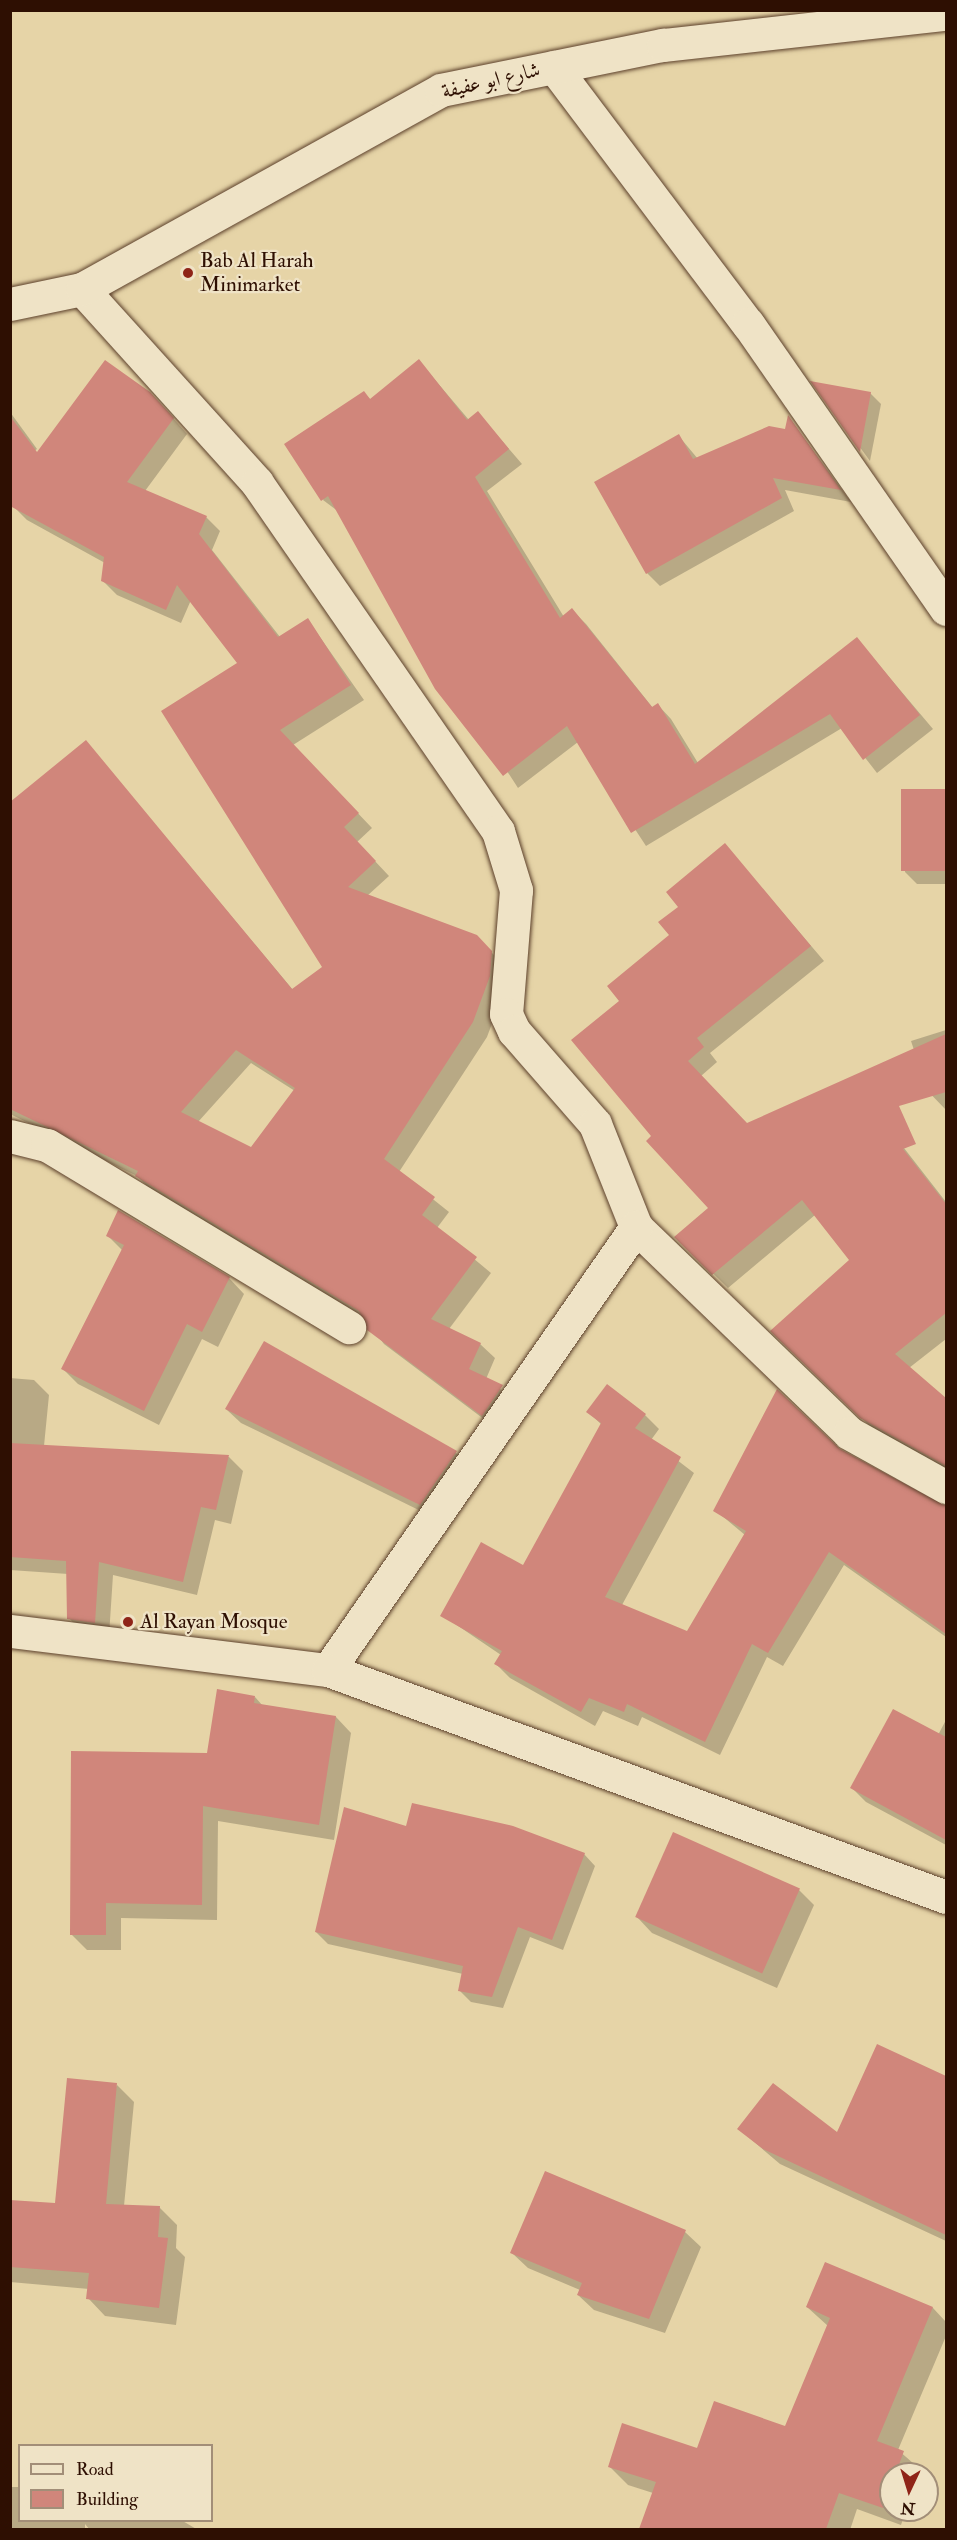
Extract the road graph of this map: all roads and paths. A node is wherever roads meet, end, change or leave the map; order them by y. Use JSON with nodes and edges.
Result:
{"nodes":[{"id":1,"x":946,"y":14,"type":"edge"},
{"id":2,"x":554,"y":67,"type":"junction"},
{"id":3,"x":82,"y":289,"type":"junction"},
{"id":4,"x":10,"y":304,"type":"edge"},
{"id":5,"x":946,"y":609,"type":"edge"},
{"id":6,"x":10,"y":1136,"type":"edge"},
{"id":7,"x":636,"y":1227,"type":"junction"},
{"id":8,"x":349,"y":1327,"type":"dead end"},
{"id":9,"x":946,"y":1487,"type":"edge"},
{"id":10,"x":10,"y":1631,"type":"edge"},
{"id":11,"x":328,"y":1670,"type":"junction"},
{"id":12,"x":946,"y":1896,"type":"edge"}],
"edges":[{"from":1,"to":2,"type":"street","name":"شارع ابو عفيفة"},
{"from":2,"to":3,"type":"street","name":"شارع ابو عفيفة"},
{"from":2,"to":5,"type":"street"},
{"from":3,"to":4,"type":"street","name":"شارع ابو عفيفة"},
{"from":3,"to":7,"type":"street"},
{"from":6,"to":8,"type":"street"},
{"from":7,"to":9,"type":"street"},
{"from":7,"to":11,"type":"street"},
{"from":10,"to":11,"type":"street"},
{"from":11,"to":12,"type":"street"}]}
